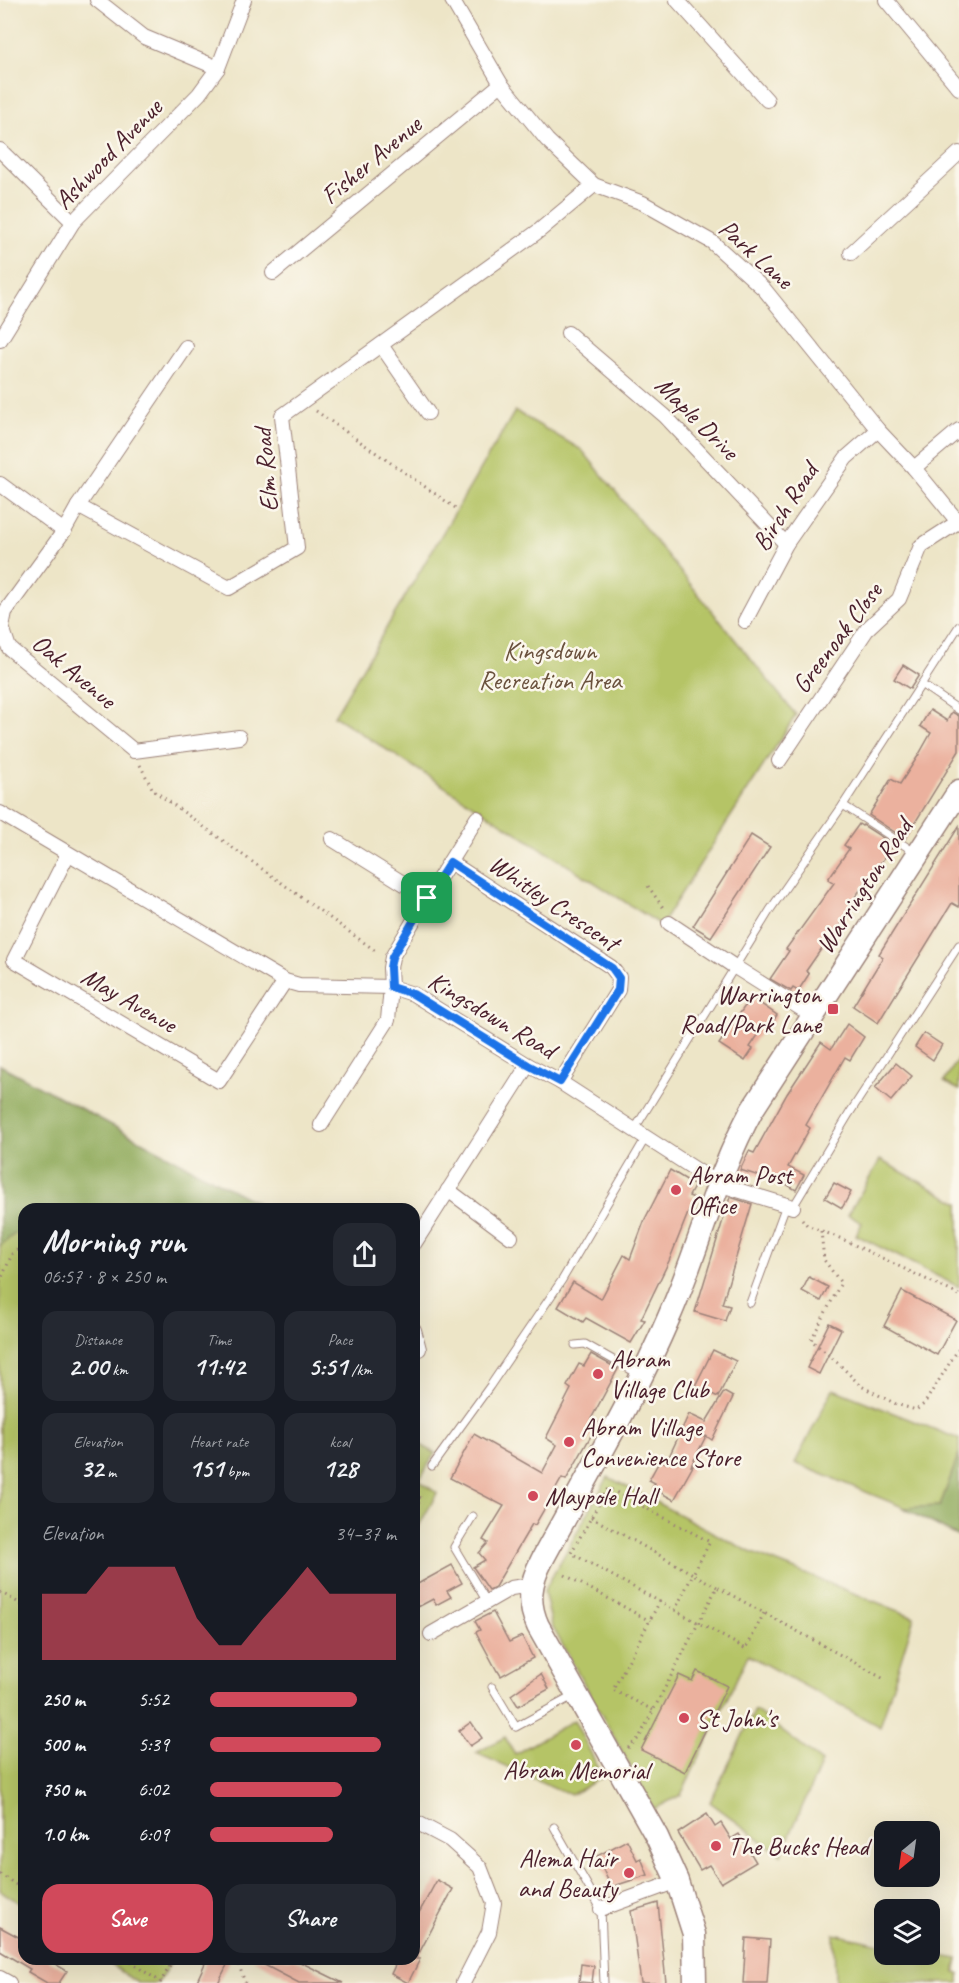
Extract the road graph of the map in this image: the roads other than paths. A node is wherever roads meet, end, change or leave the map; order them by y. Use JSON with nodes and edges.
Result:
{"nodes":[{"id":1,"x":97,"y":0,"type":"edge"},
{"id":2,"x":244,"y":0,"type":"edge"},
{"id":3,"x":452,"y":0,"type":"edge"},
{"id":4,"x":677,"y":0,"type":"edge"},
{"id":5,"x":886,"y":0,"type":"edge"},
{"id":6,"x":218,"y":68,"type":"junction"},
{"id":7,"x":501,"y":84,"type":"junction"},
{"id":8,"x":959,"y":88,"type":"edge"},
{"id":9,"x":767,"y":100,"type":"dead end"},
{"id":10,"x":0,"y":150,"type":"edge"},
{"id":11,"x":959,"y":153,"type":"edge"},
{"id":12,"x":594,"y":185,"type":"junction"},
{"id":13,"x":73,"y":222,"type":"junction"},
{"id":14,"x":851,"y":253,"type":"dead end"},
{"id":15,"x":273,"y":273,"type":"dead end"},
{"id":16,"x":568,"y":333,"type":"dead end"},
{"id":17,"x":0,"y":340,"type":"edge"},
{"id":18,"x":381,"y":345,"type":"junction"},
{"id":19,"x":186,"y":347,"type":"dead end"},
{"id":20,"x":428,"y":413,"type":"dead end"},
{"id":21,"x":878,"y":430,"type":"junction"},
{"id":22,"x":959,"y":430,"type":"edge"},
{"id":23,"x":914,"y":468,"type":"junction"},
{"id":24,"x":0,"y":484,"type":"edge"},
{"id":25,"x":78,"y":506,"type":"junction"},
{"id":26,"x":959,"y":523,"type":"edge"},
{"id":27,"x":64,"y":531,"type":"junction"},
{"id":28,"x":786,"y":544,"type":"junction"},
{"id":29,"x":745,"y":621,"type":"dead end"},
{"id":30,"x":959,"y":626,"type":"edge"},
{"id":31,"x":921,"y":684,"type":"junction"},
{"id":32,"x":959,"y":710,"type":"edge"},
{"id":33,"x":239,"y":737,"type":"dead end"},
{"id":34,"x":779,"y":761,"type":"dead end"},
{"id":35,"x":959,"y":791,"type":"edge"},
{"id":36,"x":843,"y":805,"type":"junction"},
{"id":37,"x":0,"y":813,"type":"edge"},
{"id":38,"x":477,"y":818,"type":"dead end"},
{"id":39,"x":332,"y":839,"type":"dead end"},
{"id":40,"x":68,"y":854,"type":"junction"},
{"id":41,"x":918,"y":854,"type":"junction"},
{"id":42,"x":450,"y":862,"type":"junction"},
{"id":43,"x":427,"y":898,"type":"junction"},
{"id":44,"x":669,"y":923,"type":"road end"},
{"id":45,"x":959,"y":945,"type":"edge"},
{"id":46,"x":735,"y":967,"type":"junction"},
{"id":47,"x":285,"y":981,"type":"junction"},
{"id":48,"x":391,"y":987,"type":"junction"},
{"id":49,"x":813,"y":1016,"type":"junction"},
{"id":50,"x":528,"y":1065,"type":"junction"},
{"id":51,"x":560,"y":1082,"type":"junction"},
{"id":52,"x":321,"y":1125,"type":"dead end"},
{"id":53,"x":634,"y":1130,"type":"junction"},
{"id":54,"x":645,"y":1139,"type":"junction"},
{"id":55,"x":718,"y":1184,"type":"junction"},
{"id":56,"x":448,"y":1190,"type":"junction"},
{"id":57,"x":789,"y":1206,"type":"junction"},
{"id":58,"x":420,"y":1234,"type":"edge"},
{"id":59,"x":511,"y":1237,"type":"dead end"},
{"id":60,"x":750,"y":1303,"type":"dead end"},
{"id":61,"x":575,"y":1345,"type":"dead end"},
{"id":62,"x":642,"y":1376,"type":"junction"},
{"id":63,"x":432,"y":1466,"type":"dead end"},
{"id":64,"x":473,"y":1516,"type":"dead end"},
{"id":65,"x":531,"y":1586,"type":"junction"},
{"id":66,"x":487,"y":1602,"type":"junction"},
{"id":67,"x":431,"y":1634,"type":"dead end"},
{"id":68,"x":492,"y":1687,"type":"dead end"},
{"id":69,"x":576,"y":1694,"type":"junction"},
{"id":70,"x":420,"y":1824,"type":"edge"},
{"id":71,"x":554,"y":1827,"type":"dead end"},
{"id":72,"x":677,"y":1881,"type":"junction"},
{"id":73,"x":601,"y":1909,"type":"junction"},
{"id":74,"x":0,"y":1978,"type":"edge"},
{"id":75,"x":9,"y":1983,"type":"edge"},
{"id":76,"x":463,"y":1983,"type":"edge"},
{"id":77,"x":604,"y":1983,"type":"edge"},
{"id":78,"x":695,"y":1983,"type":"edge"}],
"edges":[{"from":1,"to":6,"type":"street"},
{"from":2,"to":6,"type":"street","name":"Ashwood Avenue"},
{"from":3,"to":7,"type":"street","name":"Park Lane"},
{"from":4,"to":9,"type":"street"},
{"from":5,"to":8,"type":"street"},
{"from":6,"to":13,"type":"street","name":"Ashwood Avenue"},
{"from":7,"to":12,"type":"street","name":"Park Lane"},
{"from":7,"to":15,"type":"street","name":"Fisher Avenue"},
{"from":10,"to":13,"type":"street"},
{"from":11,"to":14,"type":"street"},
{"from":12,"to":18,"type":"street","name":"Elm Road"},
{"from":12,"to":21,"type":"street","name":"Park Lane"},
{"from":13,"to":17,"type":"street","name":"Ashwood Avenue"},
{"from":16,"to":28,"type":"street","name":"Maple Drive"},
{"from":18,"to":20,"type":"street"},
{"from":18,"to":25,"type":"street","name":"Elm Road"},
{"from":19,"to":25,"type":"street","name":"Oak Avenue"},
{"from":21,"to":23,"type":"street","name":"Park Lane"},
{"from":21,"to":28,"type":"street","name":"Birch Road"},
{"from":22,"to":23,"type":"street"},
{"from":23,"to":26,"type":"street","name":"Park Lane"},
{"from":24,"to":27,"type":"street"},
{"from":25,"to":27,"type":"street","name":"Oak Avenue"},
{"from":26,"to":34,"type":"street","name":"Greenoak Close"},
{"from":27,"to":33,"type":"street","name":"Oak Avenue"},
{"from":28,"to":29,"type":"street","name":"Birch Road"},
{"from":30,"to":31,"type":"lane"},
{"from":31,"to":32,"type":"lane"},
{"from":31,"to":36,"type":"lane"},
{"from":35,"to":41,"type":"main road","name":"Warrington Road"},
{"from":36,"to":41,"type":"lane"},
{"from":36,"to":46,"type":"lane"},
{"from":37,"to":40,"type":"street","name":"Kingsdown Road"},
{"from":38,"to":42,"type":"street","name":"Whitley Crescent"},
{"from":39,"to":43,"type":"street"},
{"from":40,"to":47,"type":"street","name":"Kingsdown Road"},
{"from":40,"to":47,"type":"street","name":"May Avenue"},
{"from":41,"to":49,"type":"main road","name":"Warrington Road"},
{"from":42,"to":43,"type":"street","name":"Whitley Crescent"},
{"from":42,"to":51,"type":"street","name":"Whitley Crescent"},
{"from":43,"to":48,"type":"street","name":"Whitley Crescent"},
{"from":44,"to":46,"type":"street"},
{"from":45,"to":57,"type":"lane"},
{"from":46,"to":49,"type":"street"},
{"from":46,"to":53,"type":"lane"},
{"from":47,"to":48,"type":"street","name":"Kingsdown Road"},
{"from":48,"to":50,"type":"street","name":"Kingsdown Road"},
{"from":48,"to":52,"type":"street","name":"Whitley Crescent"},
{"from":49,"to":55,"type":"main road","name":"Warrington Road"},
{"from":50,"to":51,"type":"street","name":"Kingsdown Road"},
{"from":50,"to":56,"type":"street"},
{"from":51,"to":53,"type":"street","name":"Kingsdown Road"},
{"from":53,"to":54,"type":"street","name":"Kingsdown Road"},
{"from":54,"to":55,"type":"street","name":"Kingsdown Road"},
{"from":54,"to":63,"type":"lane"},
{"from":55,"to":57,"type":"street","name":"Kingsdown Road"},
{"from":55,"to":62,"type":"main road","name":"Warrington Road"},
{"from":56,"to":58,"type":"street"},
{"from":56,"to":59,"type":"street"},
{"from":57,"to":60,"type":"lane"},
{"from":61,"to":62,"type":"lane"},
{"from":62,"to":65,"type":"main road","name":"Warrington Road"},
{"from":64,"to":66,"type":"lane"},
{"from":65,"to":66,"type":"street"},
{"from":65,"to":69,"type":"main road","name":"Warrington Road"},
{"from":66,"to":67,"type":"street"},
{"from":68,"to":69,"type":"lane"},
{"from":69,"to":72,"type":"main road","name":"Warrington Road"},
{"from":70,"to":76,"type":"street"},
{"from":71,"to":73,"type":"lane"},
{"from":72,"to":73,"type":"street"},
{"from":72,"to":78,"type":"main road","name":"Warrington Road"},
{"from":73,"to":77,"type":"lane"},
{"from":74,"to":75,"type":"street"}]}
